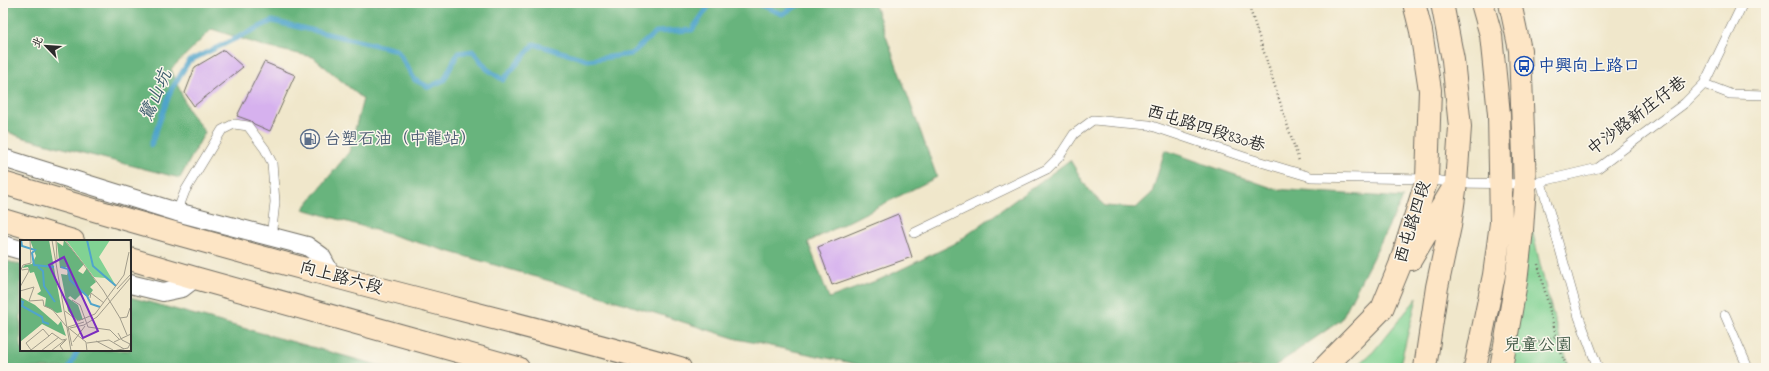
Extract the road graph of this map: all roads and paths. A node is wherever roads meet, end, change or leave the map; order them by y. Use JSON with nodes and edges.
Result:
{"nodes":[{"id":1,"x":1250,"y":3,"type":"edge"},
{"id":2,"x":1414,"y":3,"type":"edge"},
{"id":3,"x":1442,"y":3,"type":"edge"},
{"id":4,"x":1482,"y":3,"type":"edge"},
{"id":5,"x":1510,"y":3,"type":"edge"},
{"id":6,"x":1743,"y":3,"type":"edge"},
{"id":7,"x":1704,"y":84,"type":"junction"},
{"id":8,"x":1766,"y":95,"type":"edge"},
{"id":9,"x":3,"y":158,"type":"edge"},
{"id":10,"x":1304,"y":175,"type":"junction"},
{"id":11,"x":1427,"y":179,"type":"junction"},
{"id":12,"x":3,"y":183,"type":"edge"},
{"id":13,"x":1456,"y":183,"type":"junction"},
{"id":14,"x":1533,"y":183,"type":"junction"},
{"id":15,"x":1500,"y":184,"type":"junction"},
{"id":16,"x":177,"y":212,"type":"junction"},
{"id":17,"x":3,"y":220,"type":"edge"},
{"id":18,"x":914,"y":233,"type":"dead end"},
{"id":19,"x":271,"y":238,"type":"junction"},
{"id":20,"x":69,"y":240,"type":"edge"},
{"id":21,"x":3,"y":244,"type":"edge"},
{"id":22,"x":20,"y":250,"type":"edge"},
{"id":23,"x":131,"y":258,"type":"edge"},
{"id":24,"x":1538,"y":261,"type":"dead end"},
{"id":25,"x":332,"y":276,"type":"junction"},
{"id":26,"x":195,"y":278,"type":"junction"},
{"id":27,"x":131,"y":284,"type":"edge"},
{"id":28,"x":1382,"y":309,"type":"junction"},
{"id":29,"x":1725,"y":315,"type":"dead end"},
{"id":30,"x":1556,"y":336,"type":"junction"},
{"id":31,"x":1522,"y":346,"type":"dead end"},
{"id":32,"x":518,"y":368,"type":"edge"},
{"id":33,"x":680,"y":368,"type":"edge"},
{"id":34,"x":1324,"y":368,"type":"edge"},
{"id":35,"x":1426,"y":368,"type":"edge"},
{"id":36,"x":1475,"y":368,"type":"edge"},
{"id":37,"x":1501,"y":368,"type":"edge"},
{"id":38,"x":1567,"y":368,"type":"edge"},
{"id":39,"x":1598,"y":368,"type":"edge"},
{"id":40,"x":1748,"y":368,"type":"edge"}],
"edges":[{"from":1,"to":10,"type":"path"},
{"from":2,"to":11,"type":"street","name":"西屯路四段"},
{"from":3,"to":13,"type":"street","name":"西屯路四段"},
{"from":4,"to":15,"type":"street"},
{"from":5,"to":14,"type":"street"},
{"from":6,"to":7,"type":"lane","name":"中沙路新庄仔巷"},
{"from":7,"to":8,"type":"lane"},
{"from":7,"to":14,"type":"lane","name":"中沙路新庄仔巷"},
{"from":9,"to":16,"type":"street"},
{"from":10,"to":11,"type":"lane","name":"西屯路四段830巷"},
{"from":10,"to":18,"type":"lane","name":"西屯路四段830巷"},
{"from":11,"to":13,"type":"lane","name":"中沙路新庄仔巷"},
{"from":11,"to":28,"type":"street","name":"西屯路四段"},
{"from":12,"to":25,"type":"street","name":"向上路六段"},
{"from":13,"to":15,"type":"lane","name":"中沙路新庄仔巷"},
{"from":13,"to":28,"type":"street"},
{"from":13,"to":35,"type":"street","name":"西屯路四段"},
{"from":14,"to":15,"type":"lane","name":"中沙路新庄仔巷"},
{"from":14,"to":37,"type":"street"},
{"from":14,"to":39,"type":"lane"},
{"from":15,"to":36,"type":"street"},
{"from":16,"to":19,"type":"street"},
{"from":16,"to":19,"type":"lane"},
{"from":17,"to":20,"type":"street"},
{"from":19,"to":25,"type":"street"},
{"from":21,"to":22,"type":"street"},
{"from":23,"to":26,"type":"street"},
{"from":24,"to":30,"type":"path"},
{"from":25,"to":33,"type":"street","name":"向上路六段"},
{"from":26,"to":27,"type":"street"},
{"from":26,"to":32,"type":"street"},
{"from":28,"to":34,"type":"street","name":"西屯路四段"},
{"from":29,"to":40,"type":"lane"},
{"from":30,"to":31,"type":"path"},
{"from":30,"to":38,"type":"path"}]}
